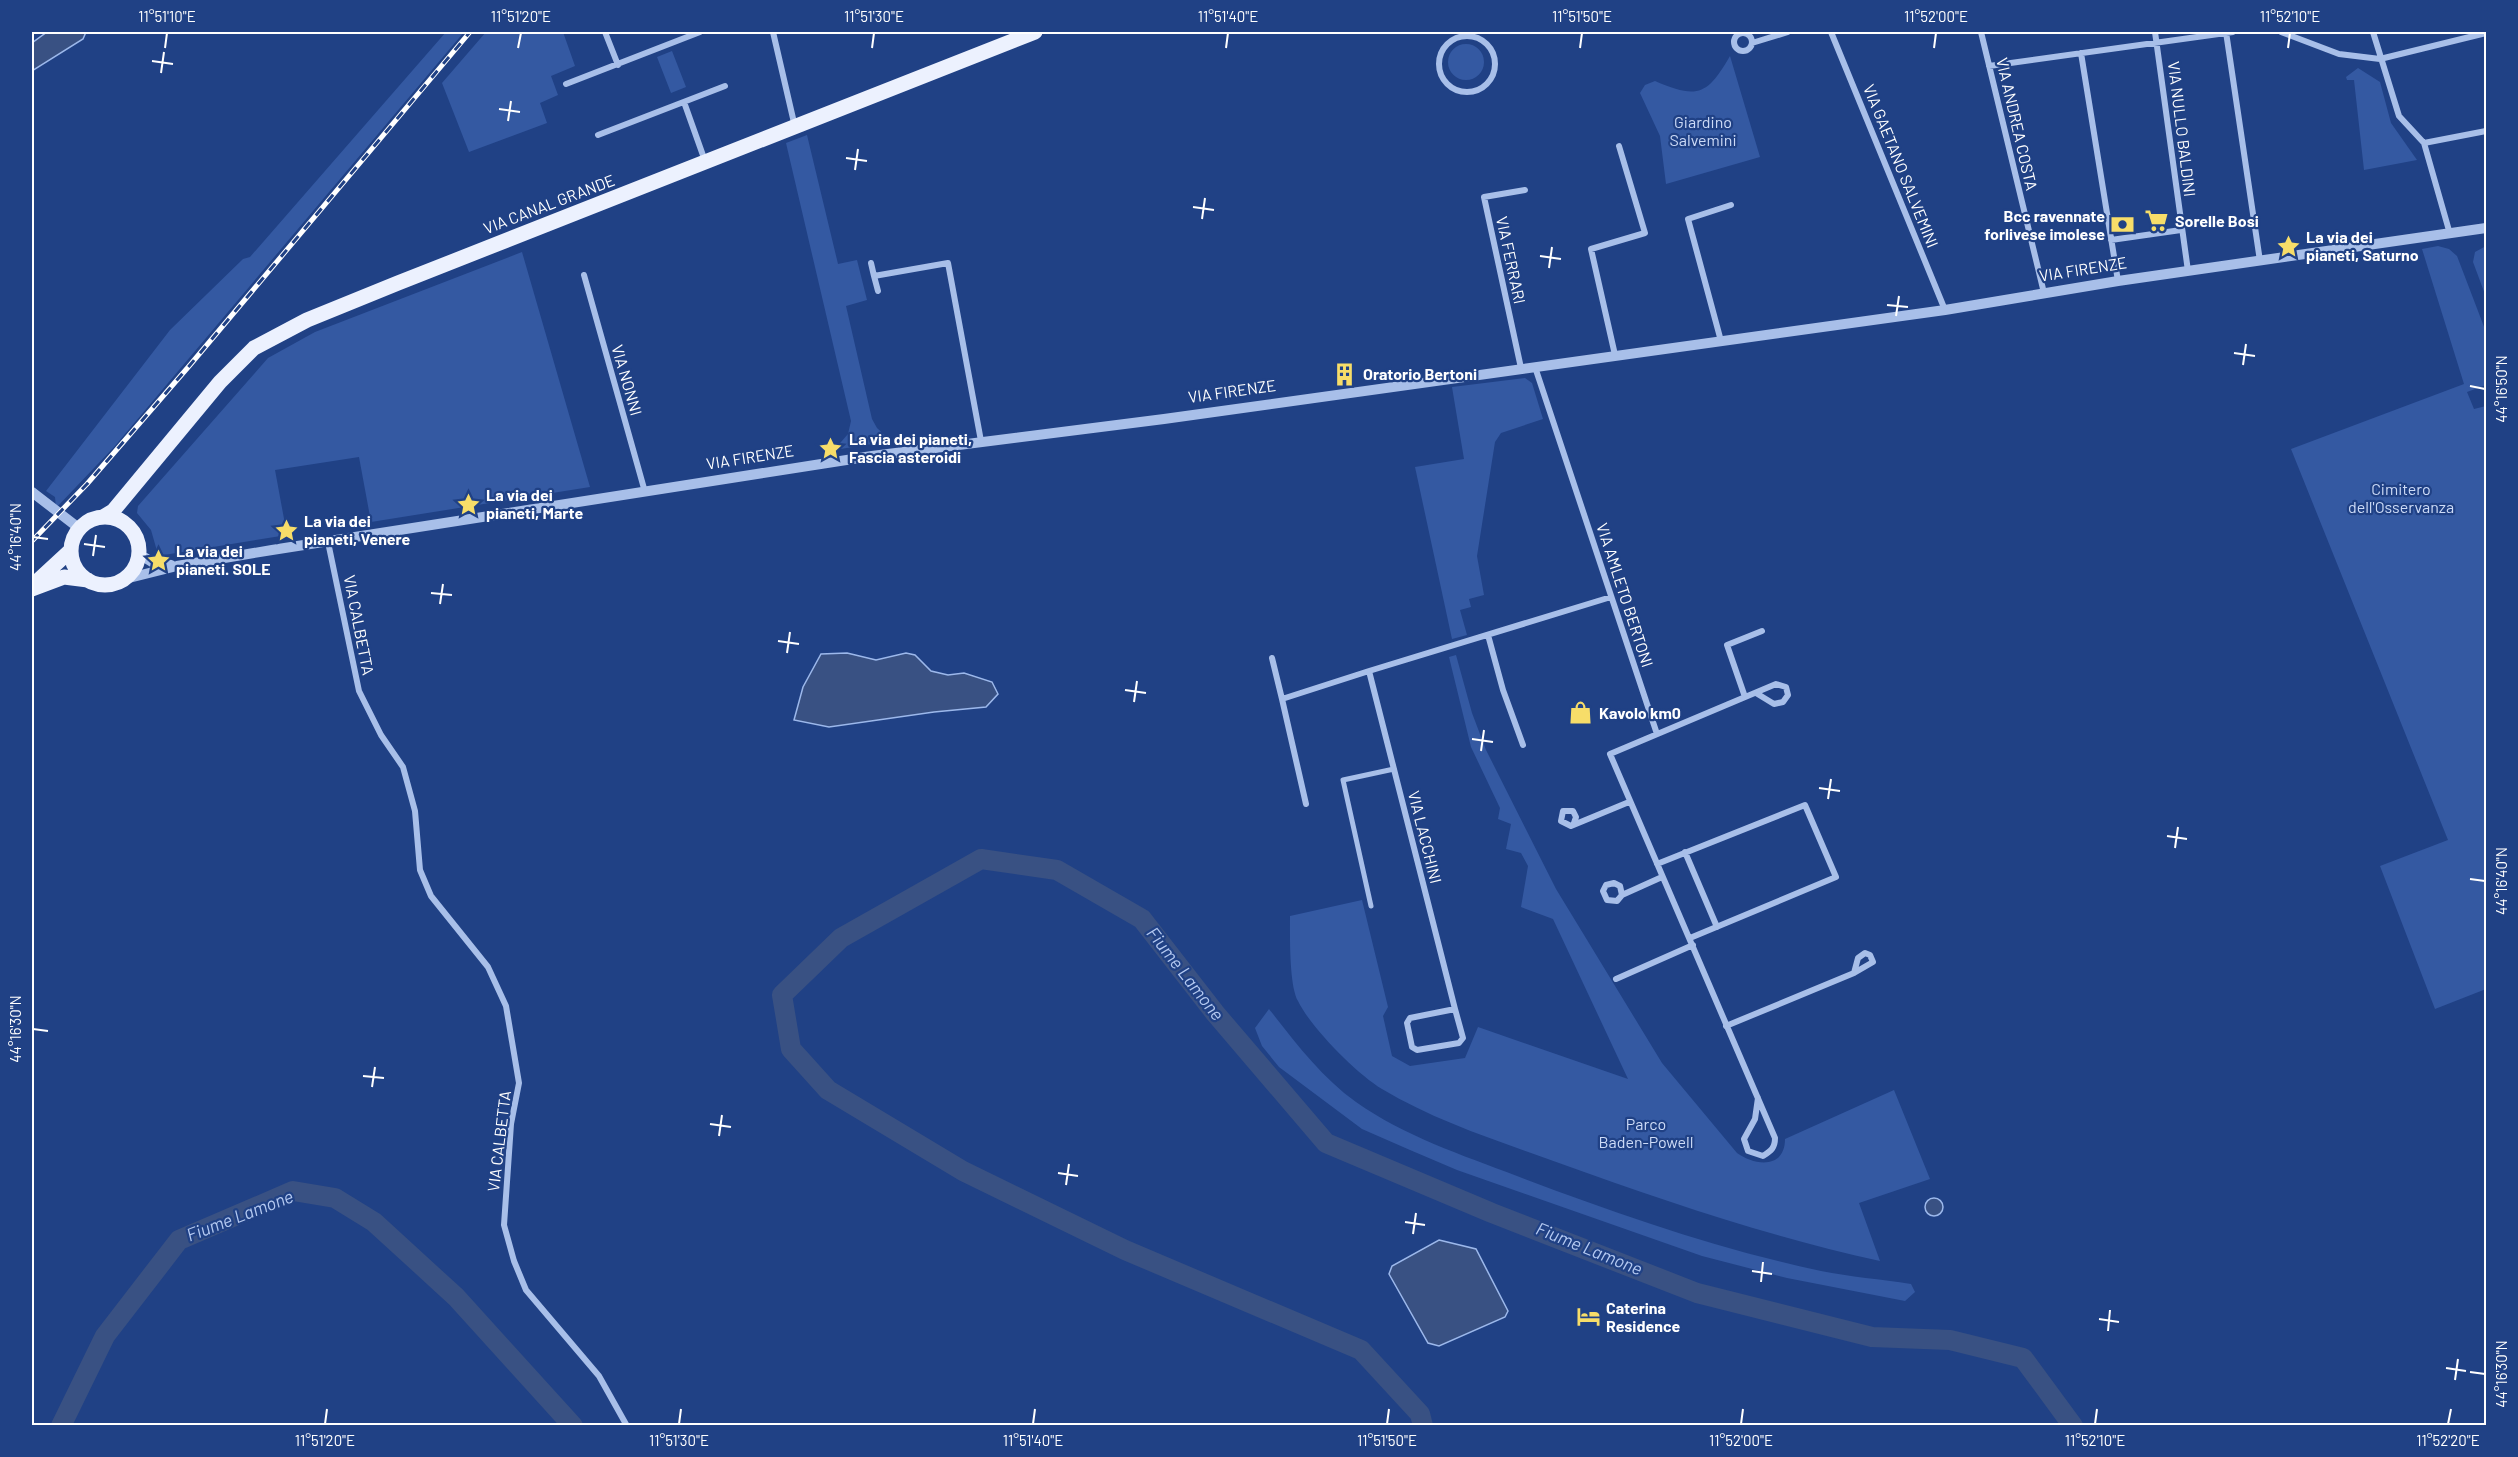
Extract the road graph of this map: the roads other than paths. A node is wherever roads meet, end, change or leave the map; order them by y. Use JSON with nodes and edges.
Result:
{"nodes":[{"id":1,"x":605,"y":32,"type":"edge"},
{"id":2,"x":700,"y":32,"type":"edge"},
{"id":3,"x":773,"y":32,"type":"edge"},
{"id":4,"x":1035,"y":32,"type":"edge"},
{"id":5,"x":1487,"y":32,"type":"edge"},
{"id":6,"x":1788,"y":32,"type":"edge"},
{"id":7,"x":1832,"y":32,"type":"edge"},
{"id":8,"x":1981,"y":32,"type":"edge"},
{"id":9,"x":2155,"y":32,"type":"edge"},
{"id":10,"x":2230,"y":32,"type":"edge"},
{"id":11,"x":2281,"y":32,"type":"edge"},
{"id":12,"x":2373,"y":32,"type":"edge"},
{"id":13,"x":2487,"y":33,"type":"edge"},
{"id":14,"x":1482,"y":40,"type":"junction"},
{"id":15,"x":1752,"y":43,"type":"dead end"},
{"id":16,"x":2157,"y":43,"type":"junction"},
{"id":17,"x":2080,"y":53,"type":"junction"},
{"id":18,"x":2380,"y":59,"type":"junction"},
{"id":19,"x":618,"y":65,"type":"junction"},
{"id":20,"x":1989,"y":66,"type":"junction"},
{"id":21,"x":566,"y":84,"type":"dead end"},
{"id":22,"x":725,"y":86,"type":"dead end"},
{"id":23,"x":684,"y":102,"type":"junction"},
{"id":24,"x":795,"y":128,"type":"junction"},
{"id":25,"x":2487,"y":131,"type":"edge"},
{"id":26,"x":598,"y":135,"type":"dead end"},
{"id":27,"x":2424,"y":143,"type":"junction"},
{"id":28,"x":1619,"y":146,"type":"dead end"},
{"id":29,"x":705,"y":162,"type":"junction"},
{"id":30,"x":1525,"y":190,"type":"dead end"},
{"id":31,"x":1731,"y":205,"type":"dead end"},
{"id":32,"x":2487,"y":228,"type":"edge"},
{"id":33,"x":2181,"y":230,"type":"junction"},
{"id":34,"x":2450,"y":234,"type":"junction"},
{"id":35,"x":2111,"y":240,"type":"junction"},
{"id":36,"x":2260,"y":261,"type":"junction"},
{"id":37,"x":871,"y":263,"type":"dead end"},
{"id":38,"x":2188,"y":271,"type":"junction"},
{"id":39,"x":584,"y":275,"type":"dead end"},
{"id":40,"x":874,"y":276,"type":"junction"},
{"id":41,"x":2118,"y":281,"type":"junction"},
{"id":42,"x":878,"y":291,"type":"dead end"},
{"id":43,"x":2044,"y":293,"type":"junction"},
{"id":44,"x":1945,"y":310,"type":"junction"},
{"id":45,"x":1721,"y":340,"type":"junction"},
{"id":46,"x":1615,"y":355,"type":"junction"},
{"id":47,"x":1534,"y":366,"type":"junction"},
{"id":48,"x":1521,"y":368,"type":"junction"},
{"id":49,"x":981,"y":441,"type":"junction"},
{"id":50,"x":132,"y":489,"type":"junction"},
{"id":51,"x":32,"y":492,"type":"edge"},
{"id":52,"x":645,"y":492,"type":"junction"},
{"id":53,"x":103,"y":517,"type":"junction"},
{"id":54,"x":80,"y":529,"type":"junction"},
{"id":55,"x":132,"y":529,"type":"junction"},
{"id":56,"x":328,"y":542,"type":"junction"},
{"id":57,"x":71,"y":550,"type":"junction"},
{"id":58,"x":139,"y":554,"type":"junction"},
{"id":59,"x":177,"y":566,"type":"junction"},
{"id":60,"x":125,"y":579,"type":"junction"},
{"id":61,"x":88,"y":580,"type":"junction"},
{"id":62,"x":32,"y":588,"type":"edge"},
{"id":63,"x":1611,"y":597,"type":"junction"},
{"id":64,"x":1762,"y":631,"type":"dead end"},
{"id":65,"x":1488,"y":635,"type":"junction"},
{"id":66,"x":1272,"y":658,"type":"dead end"},
{"id":67,"x":1369,"y":671,"type":"junction"},
{"id":68,"x":1756,"y":693,"type":"junction"},
{"id":69,"x":1745,"y":697,"type":"junction"},
{"id":70,"x":1282,"y":699,"type":"junction"},
{"id":71,"x":1657,"y":734,"type":"junction"},
{"id":72,"x":1522,"y":746,"type":"dead end"},
{"id":73,"x":1394,"y":769,"type":"junction"},
{"id":74,"x":1629,"y":802,"type":"junction"},
{"id":75,"x":1306,"y":804,"type":"dead end"},
{"id":76,"x":1574,"y":823,"type":"dead end"},
{"id":77,"x":1685,"y":852,"type":"junction"},
{"id":78,"x":1657,"y":864,"type":"junction"},
{"id":79,"x":1662,"y":877,"type":"junction"},
{"id":80,"x":1622,"y":895,"type":"dead end"},
{"id":81,"x":1371,"y":906,"type":"dead end"},
{"id":82,"x":1717,"y":927,"type":"junction"},
{"id":83,"x":1691,"y":941,"type":"junction"},
{"id":84,"x":1854,"y":973,"type":"dead end"},
{"id":85,"x":1616,"y":980,"type":"dead end"},
{"id":86,"x":1455,"y":1009,"type":"junction"},
{"id":87,"x":1726,"y":1026,"type":"junction"},
{"id":88,"x":1758,"y":1098,"type":"junction"},
{"id":89,"x":627,"y":1425,"type":"edge"}],
"edges":[{"from":1,"to":19,"type":"street"},
{"from":2,"to":19,"type":"street"},
{"from":3,"to":24,"type":"street"},
{"from":4,"to":24,"type":"main road","name":"VIA CANAL GRANDE"},
{"from":5,"to":14,"type":"street"},
{"from":6,"to":15,"type":"street"},
{"from":7,"to":44,"type":"street","name":"VIA GAETANO SALVEMINI"},
{"from":8,"to":20,"type":"street","name":"VIA ANDREA COSTA"},
{"from":9,"to":16,"type":"street","name":"VIA NULLO BALDINI"},
{"from":10,"to":16,"type":"street"},
{"from":10,"to":36,"type":"street"},
{"from":11,"to":18,"type":"street"},
{"from":12,"to":18,"type":"street"},
{"from":13,"to":18,"type":"street"},
{"from":14,"to":14,"type":"street"},
{"from":16,"to":17,"type":"street"},
{"from":16,"to":33,"type":"street","name":"VIA NULLO BALDINI"},
{"from":17,"to":20,"type":"street"},
{"from":17,"to":35,"type":"street"},
{"from":18,"to":27,"type":"street"},
{"from":19,"to":21,"type":"street"},
{"from":20,"to":43,"type":"street","name":"VIA ANDREA COSTA"},
{"from":22,"to":23,"type":"street"},
{"from":23,"to":26,"type":"street"},
{"from":23,"to":29,"type":"street"},
{"from":24,"to":29,"type":"main road","name":"VIA CANAL GRANDE"},
{"from":25,"to":27,"type":"street"},
{"from":27,"to":34,"type":"street"},
{"from":28,"to":46,"type":"street"},
{"from":29,"to":50,"type":"main road","name":"VIA CANAL GRANDE"},
{"from":30,"to":48,"type":"street","name":"VIA FERRARI"},
{"from":31,"to":45,"type":"street"},
{"from":32,"to":34,"type":"street","name":"VIA FIRENZE"},
{"from":33,"to":35,"type":"street"},
{"from":33,"to":38,"type":"street","name":"VIA NULLO BALDINI"},
{"from":34,"to":36,"type":"street","name":"VIA FIRENZE"},
{"from":35,"to":41,"type":"street"},
{"from":36,"to":38,"type":"street","name":"VIA FIRENZE"},
{"from":37,"to":40,"type":"street"},
{"from":38,"to":41,"type":"street","name":"VIA FIRENZE"},
{"from":39,"to":52,"type":"street","name":"VIA NONNI"},
{"from":40,"to":42,"type":"street"},
{"from":40,"to":49,"type":"street"},
{"from":41,"to":43,"type":"street","name":"VIA FIRENZE"},
{"from":43,"to":44,"type":"street","name":"VIA FIRENZE"},
{"from":44,"to":45,"type":"street","name":"VIA FIRENZE"},
{"from":45,"to":46,"type":"street","name":"VIA FIRENZE"},
{"from":46,"to":47,"type":"street","name":"VIA FIRENZE"},
{"from":47,"to":48,"type":"street","name":"VIA FIRENZE"},
{"from":47,"to":63,"type":"street","name":"VIA AMLETO BERTONI"},
{"from":48,"to":49,"type":"street","name":"VIA FIRENZE"},
{"from":49,"to":52,"type":"street","name":"VIA FIRENZE"},
{"from":50,"to":53,"type":"main road","name":"VIA CANAL GRANDE"},
{"from":50,"to":55,"type":"main road","name":"VIA CANAL GRANDE"},
{"from":51,"to":54,"type":"street"},
{"from":52,"to":56,"type":"street","name":"VIA FIRENZE"},
{"from":53,"to":54,"type":"main road"},
{"from":53,"to":55,"type":"main road"},
{"from":54,"to":57,"type":"main road"},
{"from":55,"to":58,"type":"main road"},
{"from":56,"to":59,"type":"street","name":"VIA FIRENZE"},
{"from":56,"to":89,"type":"street","name":"VIA CALBETTA"},
{"from":57,"to":61,"type":"main road"},
{"from":57,"to":62,"type":"main road"},
{"from":58,"to":59,"type":"street","name":"VIA FIRENZE"},
{"from":58,"to":60,"type":"main road"},
{"from":59,"to":60,"type":"street","name":"VIA FIRENZE"},
{"from":60,"to":61,"type":"main road"},
{"from":61,"to":62,"type":"main road"},
{"from":63,"to":65,"type":"street"},
{"from":63,"to":71,"type":"street","name":"VIA AMLETO BERTONI"},
{"from":64,"to":69,"type":"street"},
{"from":65,"to":67,"type":"street"},
{"from":65,"to":72,"type":"street"},
{"from":66,"to":70,"type":"street"},
{"from":67,"to":70,"type":"street"},
{"from":67,"to":73,"type":"street","name":"VIA LACCHINI"},
{"from":68,"to":68,"type":"street"},
{"from":68,"to":69,"type":"street"},
{"from":69,"to":71,"type":"street"},
{"from":70,"to":75,"type":"street"},
{"from":71,"to":74,"type":"street"},
{"from":73,"to":81,"type":"street"},
{"from":73,"to":86,"type":"street","name":"VIA LACCHINI"},
{"from":74,"to":76,"type":"street"},
{"from":74,"to":78,"type":"street"},
{"from":77,"to":78,"type":"street"},
{"from":77,"to":82,"type":"street"},
{"from":77,"to":82,"type":"street"},
{"from":78,"to":79,"type":"street"},
{"from":79,"to":80,"type":"street"},
{"from":79,"to":83,"type":"street"},
{"from":82,"to":83,"type":"street"},
{"from":83,"to":85,"type":"street"},
{"from":83,"to":87,"type":"street"},
{"from":84,"to":87,"type":"street"},
{"from":86,"to":86,"type":"street","name":"VIA LACCHINI"},
{"from":87,"to":88,"type":"street"},
{"from":88,"to":88,"type":"street"}]}
